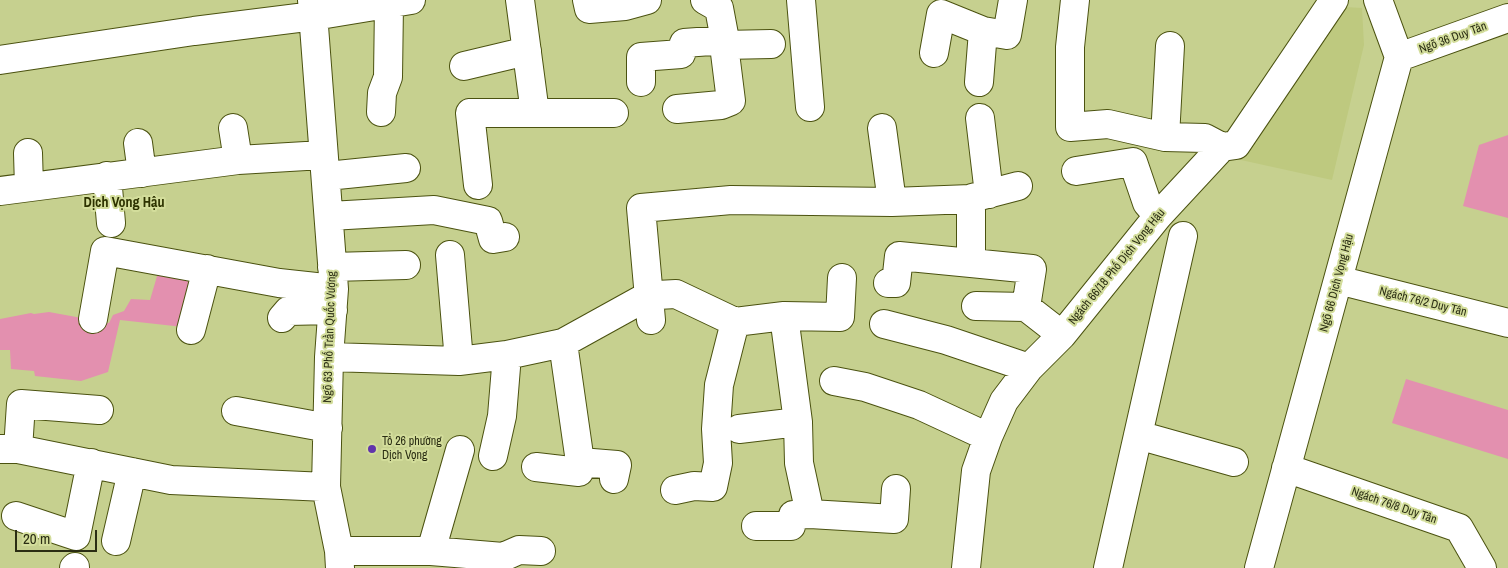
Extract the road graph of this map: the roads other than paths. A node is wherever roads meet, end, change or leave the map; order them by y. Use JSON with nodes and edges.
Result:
{"nodes":[{"id":1,"x":520,"y":0,"type":"edge"},
{"id":2,"x":587,"y":0,"type":"edge"},
{"id":3,"x":647,"y":0,"type":"edge"},
{"id":4,"x":705,"y":0,"type":"edge"},
{"id":5,"x":801,"y":0,"type":"edge"},
{"id":6,"x":1014,"y":0,"type":"edge"},
{"id":7,"x":1075,"y":0,"type":"edge"},
{"id":8,"x":1334,"y":0,"type":"edge"},
{"id":9,"x":1380,"y":1,"type":"edge"},
{"id":10,"x":400,"y":2,"type":"edge"},
{"id":11,"x":313,"y":8,"type":"edge"},
{"id":12,"x":1508,"y":18,"type":"edge"},
{"id":13,"x":983,"y":31,"type":"junction"},
{"id":14,"x":724,"y":43,"type":"junction"},
{"id":15,"x":771,"y":44,"type":"dead end"},
{"id":16,"x":1170,"y":46,"type":"dead end"},
{"id":17,"x":526,"y":51,"type":"junction"},
{"id":18,"x":934,"y":53,"type":"dead end"},
{"id":19,"x":1399,"y":57,"type":"junction"},
{"id":20,"x":0,"y":60,"type":"edge"},
{"id":21,"x":464,"y":66,"type":"dead end"},
{"id":22,"x":641,"y":82,"type":"dead end"},
{"id":23,"x":979,"y":82,"type":"dead end"},
{"id":24,"x":810,"y":107,"type":"dead end"},
{"id":25,"x":677,"y":108,"type":"dead end"},
{"id":26,"x":381,"y":112,"type":"dead end"},
{"id":27,"x":535,"y":113,"type":"junction"},
{"id":28,"x":614,"y":113,"type":"dead end"},
{"id":29,"x":980,"y":118,"type":"dead end"},
{"id":30,"x":233,"y":128,"type":"dead end"},
{"id":31,"x":882,"y":128,"type":"dead end"},
{"id":32,"x":1165,"y":137,"type":"junction"},
{"id":33,"x":138,"y":143,"type":"dead end"},
{"id":34,"x":1222,"y":147,"type":"junction"},
{"id":35,"x":28,"y":153,"type":"dead end"},
{"id":36,"x":238,"y":160,"type":"junction"},
{"id":37,"x":325,"y":165,"type":"junction"},
{"id":38,"x":406,"y":168,"type":"dead end"},
{"id":39,"x":1076,"y":171,"type":"dead end"},
{"id":40,"x":142,"y":173,"type":"junction"},
{"id":41,"x":107,"y":176,"type":"junction"},
{"id":42,"x":478,"y":185,"type":"dead end"},
{"id":43,"x":1018,"y":186,"type":"dead end"},
{"id":44,"x":29,"y":187,"type":"junction"},
{"id":45,"x":0,"y":191,"type":"edge"},
{"id":46,"x":980,"y":196,"type":"junction"},
{"id":47,"x":892,"y":202,"type":"junction"},
{"id":48,"x":330,"y":216,"type":"junction"},
{"id":49,"x":1158,"y":216,"type":"junction"},
{"id":50,"x":111,"y":223,"type":"dead end"},
{"id":51,"x":1183,"y":236,"type":"dead end"},
{"id":52,"x":504,"y":237,"type":"dead end"},
{"id":53,"x":450,"y":255,"type":"dead end"},
{"id":54,"x":971,"y":263,"type":"junction"},
{"id":55,"x":406,"y":265,"type":"dead end"},
{"id":56,"x":206,"y":269,"type":"junction"},
{"id":57,"x":842,"y":278,"type":"dead end"},
{"id":58,"x":1338,"y":280,"type":"junction"},
{"id":59,"x":888,"y":283,"type":"dead end"},
{"id":60,"x":333,"y":289,"type":"junction"},
{"id":61,"x":976,"y":306,"type":"dead end"},
{"id":62,"x":1026,"y":307,"type":"junction"},
{"id":63,"x":650,"y":308,"type":"junction"},
{"id":64,"x":784,"y":316,"type":"junction"},
{"id":65,"x":282,"y":318,"type":"dead end"},
{"id":66,"x":93,"y":319,"type":"dead end"},
{"id":67,"x":735,"y":322,"type":"junction"},
{"id":68,"x":1508,"y":323,"type":"edge"},
{"id":69,"x":884,"y":324,"type":"dead end"},
{"id":70,"x":191,"y":330,"type":"dead end"},
{"id":71,"x":1062,"y":335,"type":"junction"},
{"id":72,"x":563,"y":343,"type":"junction"},
{"id":73,"x":507,"y":355,"type":"junction"},
{"id":74,"x":329,"y":357,"type":"junction"},
{"id":75,"x":459,"y":360,"type":"junction"},
{"id":76,"x":1029,"y":368,"type":"junction"},
{"id":77,"x":834,"y":381,"type":"dead end"},
{"id":78,"x":99,"y":410,"type":"dead end"},
{"id":79,"x":236,"y":411,"type":"dead end"},
{"id":80,"x":798,"y":422,"type":"junction"},
{"id":81,"x":328,"y":428,"type":"junction"},
{"id":82,"x":739,"y":429,"type":"dead end"},
{"id":83,"x":1138,"y":435,"type":"junction"},
{"id":84,"x":988,"y":437,"type":"junction"},
{"id":85,"x":9,"y":449,"type":"edge"},
{"id":86,"x":493,"y":456,"type":"dead end"},
{"id":87,"x":450,"y":459,"type":"dead end"},
{"id":88,"x":580,"y":462,"type":"junction"},
{"id":89,"x":1234,"y":462,"type":"dead end"},
{"id":90,"x":91,"y":463,"type":"junction"},
{"id":91,"x":536,"y":467,"type":"dead end"},
{"id":92,"x":1286,"y":468,"type":"junction"},
{"id":93,"x":132,"y":472,"type":"junction"},
{"id":94,"x":614,"y":479,"type":"dead end"},
{"id":95,"x":326,"y":487,"type":"junction"},
{"id":96,"x":896,"y":489,"type":"dead end"},
{"id":97,"x":675,"y":490,"type":"dead end"},
{"id":98,"x":810,"y":514,"type":"junction"},
{"id":99,"x":16,"y":516,"type":"dead end"},
{"id":100,"x":756,"y":526,"type":"dead end"},
{"id":101,"x":116,"y":541,"type":"dead end"},
{"id":102,"x":431,"y":551,"type":"junction"},
{"id":103,"x":541,"y":551,"type":"dead end"},
{"id":104,"x":340,"y":559,"type":"edge"},
{"id":105,"x":966,"y":568,"type":"edge"},
{"id":106,"x":1108,"y":568,"type":"edge"},
{"id":107,"x":1259,"y":568,"type":"edge"},
{"id":108,"x":1482,"y":568,"type":"edge"}],
"edges":[{"from":1,"to":17,"type":"street"},
{"from":2,"to":3,"type":"street"},
{"from":4,"to":14,"type":"street"},
{"from":5,"to":24,"type":"street"},
{"from":6,"to":13,"type":"street"},
{"from":7,"to":32,"type":"street"},
{"from":8,"to":34,"type":"street","name":"Ngách 66/18 Phố Dịch Vọng Hậu"},
{"from":9,"to":19,"type":"street"},
{"from":10,"to":11,"type":"street"},
{"from":10,"to":26,"type":"street"},
{"from":11,"to":20,"type":"street"},
{"from":11,"to":37,"type":"street","name":"Ngõ 63 Phố Trần Quốc Vượng"},
{"from":12,"to":19,"type":"street","name":"Ngõ 36 Duy Tân"},
{"from":13,"to":18,"type":"street"},
{"from":13,"to":23,"type":"street"},
{"from":14,"to":15,"type":"street"},
{"from":14,"to":22,"type":"street"},
{"from":14,"to":25,"type":"street"},
{"from":16,"to":32,"type":"street"},
{"from":17,"to":21,"type":"street"},
{"from":17,"to":27,"type":"street"},
{"from":19,"to":58,"type":"street","name":"Ngõ 66 Dịch Vọng Hậu"},
{"from":27,"to":28,"type":"street"},
{"from":27,"to":42,"type":"street"},
{"from":29,"to":46,"type":"street"},
{"from":30,"to":36,"type":"street"},
{"from":31,"to":47,"type":"street"},
{"from":32,"to":34,"type":"street"},
{"from":33,"to":40,"type":"street"},
{"from":34,"to":49,"type":"street","name":"Ngách 66/18 Phố Dịch Vọng Hậu"},
{"from":35,"to":44,"type":"street"},
{"from":36,"to":37,"type":"street"},
{"from":36,"to":40,"type":"street"},
{"from":37,"to":38,"type":"street"},
{"from":37,"to":48,"type":"street","name":"Ngõ 63 Phố Trần Quốc Vượng"},
{"from":39,"to":49,"type":"street"},
{"from":40,"to":41,"type":"street"},
{"from":41,"to":44,"type":"street"},
{"from":41,"to":50,"type":"street"},
{"from":43,"to":46,"type":"street"},
{"from":44,"to":45,"type":"street"},
{"from":46,"to":47,"type":"street"},
{"from":46,"to":54,"type":"street"},
{"from":47,"to":63,"type":"street"},
{"from":48,"to":52,"type":"street"},
{"from":48,"to":60,"type":"street","name":"Ngõ 63 Phố Trần Quốc Vượng"},
{"from":49,"to":71,"type":"street","name":"Ngách 66/18 Phố Dịch Vọng Hậu"},
{"from":51,"to":83,"type":"street"},
{"from":53,"to":75,"type":"street"},
{"from":54,"to":59,"type":"street"},
{"from":54,"to":62,"type":"street"},
{"from":55,"to":60,"type":"street"},
{"from":56,"to":60,"type":"street"},
{"from":56,"to":66,"type":"street"},
{"from":56,"to":70,"type":"street"},
{"from":57,"to":64,"type":"street"},
{"from":58,"to":68,"type":"street","name":"Ngách 76/2 Duy Tân"},
{"from":58,"to":92,"type":"street","name":"Ngõ 66 Dịch Vọng Hậu"},
{"from":60,"to":65,"type":"street"},
{"from":60,"to":74,"type":"street","name":"Ngõ 63 Phố Trần Quốc Vượng"},
{"from":61,"to":62,"type":"street"},
{"from":62,"to":71,"type":"street"},
{"from":63,"to":67,"type":"street"},
{"from":63,"to":72,"type":"street"},
{"from":64,"to":67,"type":"street"},
{"from":64,"to":80,"type":"street"},
{"from":67,"to":97,"type":"street"},
{"from":69,"to":76,"type":"street"},
{"from":71,"to":76,"type":"street","name":"Ngách 66/18 Phố Dịch Vọng Hậu"},
{"from":72,"to":73,"type":"street"},
{"from":72,"to":88,"type":"street"},
{"from":73,"to":75,"type":"street"},
{"from":73,"to":86,"type":"street"},
{"from":74,"to":75,"type":"street"},
{"from":74,"to":81,"type":"street","name":"Ngõ 63 Phố Trần Quốc Vượng"},
{"from":76,"to":84,"type":"street","name":"Ngách 66/18 Phố Dịch Vọng Hậu"},
{"from":77,"to":84,"type":"street"},
{"from":78,"to":85,"type":"street"},
{"from":79,"to":81,"type":"street"},
{"from":80,"to":82,"type":"street"},
{"from":80,"to":98,"type":"street"},
{"from":81,"to":95,"type":"street","name":"Ngõ 63 Phố Trần Quốc Vượng"},
{"from":83,"to":89,"type":"street"},
{"from":83,"to":106,"type":"street"},
{"from":84,"to":105,"type":"street","name":"Ngách 66/18 Phố Dịch Vọng Hậu"},
{"from":85,"to":90,"type":"street"},
{"from":87,"to":102,"type":"street"},
{"from":88,"to":91,"type":"street"},
{"from":88,"to":94,"type":"street"},
{"from":90,"to":93,"type":"street"},
{"from":90,"to":99,"type":"street"},
{"from":92,"to":107,"type":"street","name":"Ngõ 66 Dịch Vọng Hậu"},
{"from":92,"to":108,"type":"street","name":"Ngách 76/8 Duy Tân"},
{"from":93,"to":95,"type":"street"},
{"from":93,"to":101,"type":"street"},
{"from":95,"to":104,"type":"street","name":"Ngõ 63 Phố Trần Quốc Vượng"},
{"from":96,"to":98,"type":"street"},
{"from":98,"to":100,"type":"street"},
{"from":102,"to":103,"type":"street"},
{"from":102,"to":104,"type":"street"}]}
